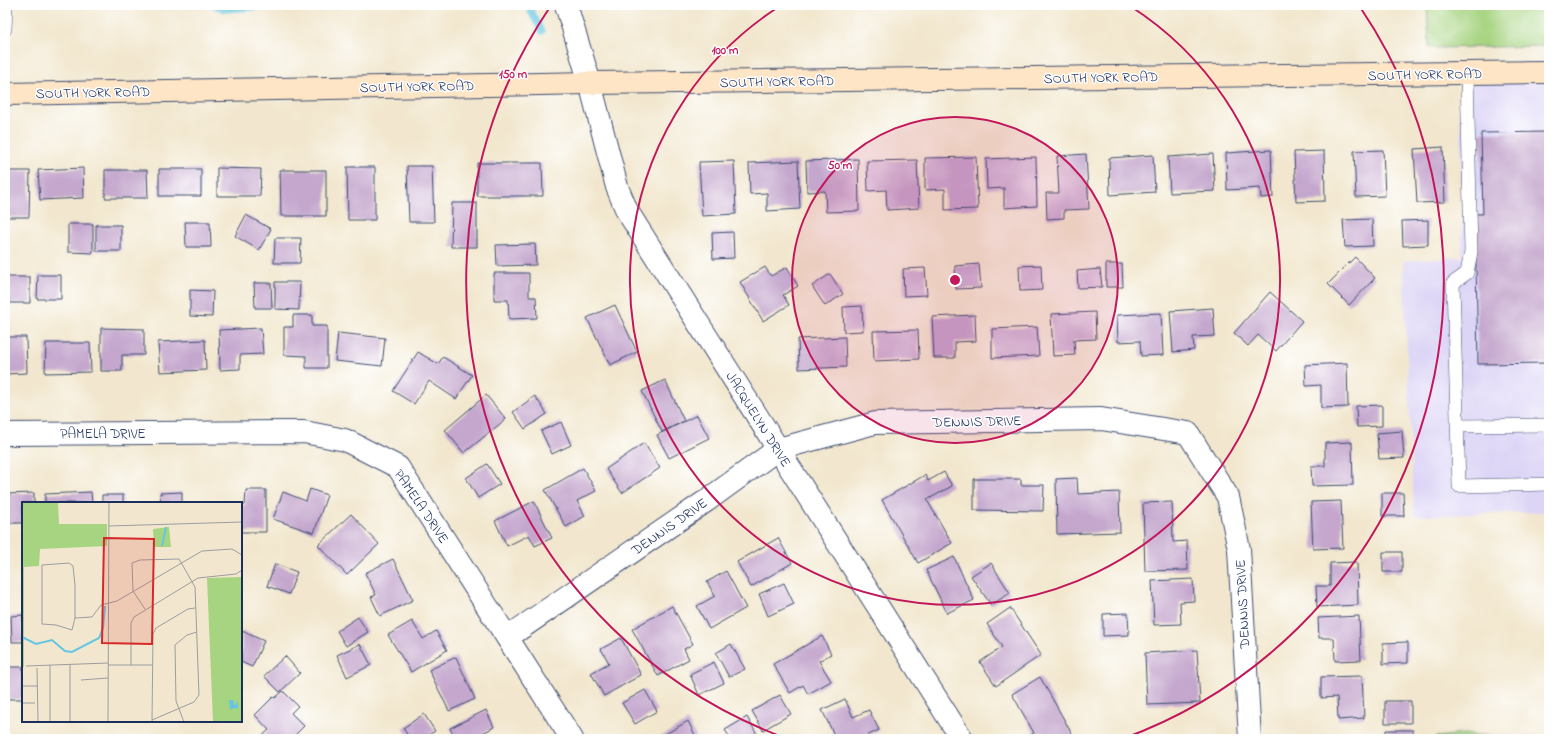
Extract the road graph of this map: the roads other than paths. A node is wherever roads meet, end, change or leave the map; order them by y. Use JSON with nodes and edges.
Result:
{"nodes":[{"id":1,"x":6,"y":5,"type":"edge"},
{"id":2,"x":566,"y":5,"type":"edge"},
{"id":3,"x":5,"y":30,"type":"edge"},
{"id":4,"x":1549,"y":72,"type":"edge"},
{"id":5,"x":1467,"y":73,"type":"junction"},
{"id":6,"x":590,"y":83,"type":"junction"},
{"id":7,"x":5,"y":94,"type":"edge"},
{"id":8,"x":1549,"y":424,"type":"edge"},
{"id":9,"x":1457,"y":426,"type":"junction"},
{"id":10,"x":5,"y":434,"type":"edge"},
{"id":11,"x":778,"y":449,"type":"junction"},
{"id":12,"x":1549,"y":484,"type":"edge"},
{"id":13,"x":508,"y":637,"type":"junction"},
{"id":14,"x":572,"y":739,"type":"edge"},
{"id":15,"x":962,"y":739,"type":"edge"},
{"id":16,"x":1250,"y":739,"type":"edge"}],
"edges":[{"from":1,"to":3,"type":"lane"},
{"from":2,"to":6,"type":"street","name":"JACQUELYN DRIVE"},
{"from":4,"to":5,"type":"main road","name":"SOUTH YORK ROAD"},
{"from":5,"to":6,"type":"main road","name":"SOUTH YORK ROAD"},
{"from":5,"to":9,"type":"lane"},
{"from":6,"to":7,"type":"main road","name":"SOUTH YORK ROAD"},
{"from":6,"to":11,"type":"street","name":"JACQUELYN DRIVE"},
{"from":8,"to":9,"type":"lane"},
{"from":9,"to":12,"type":"lane"},
{"from":10,"to":13,"type":"street","name":"PAMELA DRIVE"},
{"from":11,"to":13,"type":"street","name":"DENNIS DRIVE"},
{"from":11,"to":15,"type":"street","name":"JACQUELYN DRIVE"},
{"from":11,"to":16,"type":"street","name":"DENNIS DRIVE"},
{"from":13,"to":14,"type":"street","name":"PAMELA DRIVE"}]}
